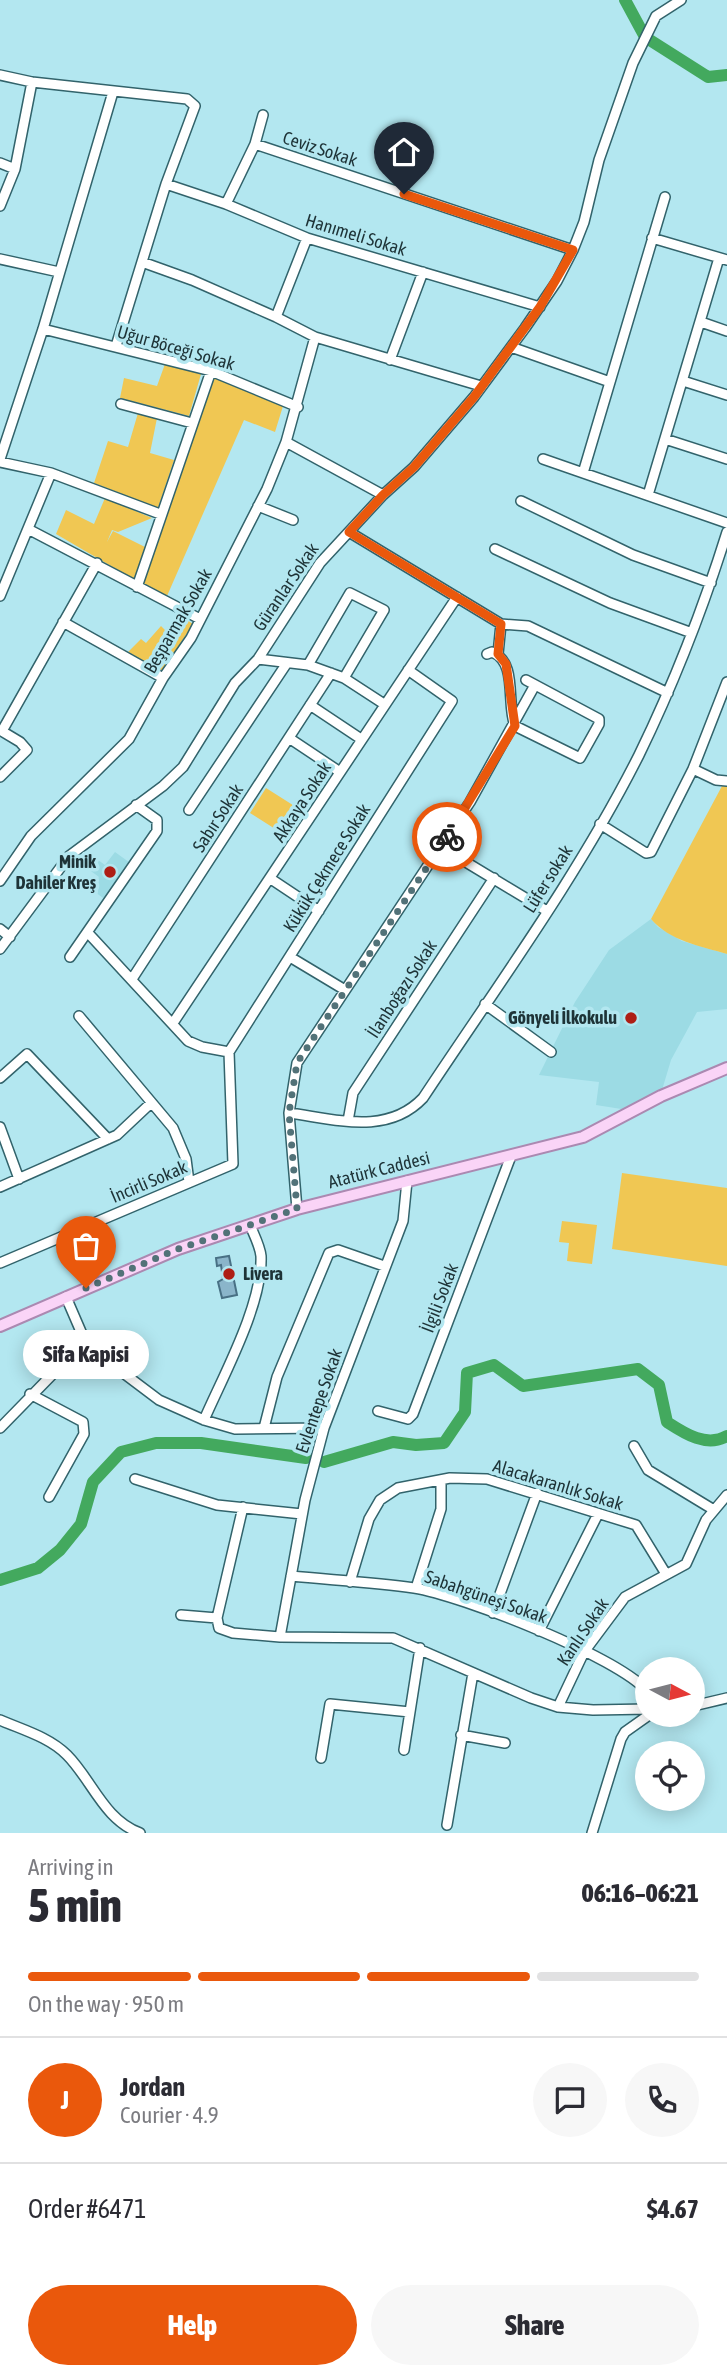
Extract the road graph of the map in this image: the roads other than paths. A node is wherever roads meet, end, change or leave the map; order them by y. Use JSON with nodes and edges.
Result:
{"nodes":[{"id":1,"x":681,"y":0,"type":"edge"},
{"id":2,"x":0,"y":75,"type":"edge"},
{"id":3,"x":32,"y":82,"type":"junction"},
{"id":4,"x":113,"y":92,"type":"junction"},
{"id":5,"x":263,"y":115,"type":"dead end"},
{"id":6,"x":255,"y":144,"type":"junction"},
{"id":7,"x":0,"y":163,"type":"edge"},
{"id":8,"x":15,"y":169,"type":"junction"},
{"id":9,"x":166,"y":184,"type":"junction"},
{"id":10,"x":665,"y":197,"type":"dead end"},
{"id":11,"x":226,"y":204,"type":"junction"},
{"id":12,"x":0,"y":206,"type":"edge"},
{"id":13,"x":307,"y":238,"type":"junction"},
{"id":14,"x":653,"y":238,"type":"junction"},
{"id":15,"x":573,"y":250,"type":"junction"},
{"id":16,"x":0,"y":259,"type":"edge"},
{"id":17,"x":723,"y":259,"type":"edge"},
{"id":18,"x":142,"y":262,"type":"junction"},
{"id":19,"x":59,"y":272,"type":"junction"},
{"id":20,"x":423,"y":272,"type":"junction"},
{"id":21,"x":540,"y":307,"type":"junction"},
{"id":22,"x":276,"y":317,"type":"junction"},
{"id":23,"x":701,"y":323,"type":"junction"},
{"id":24,"x":43,"y":329,"type":"junction"},
{"id":25,"x":727,"y":331,"type":"edge"},
{"id":26,"x":315,"y":337,"type":"junction"},
{"id":27,"x":116,"y":346,"type":"junction"},
{"id":28,"x":511,"y":347,"type":"junction"},
{"id":29,"x":390,"y":360,"type":"junction"},
{"id":30,"x":211,"y":371,"type":"junction"},
{"id":31,"x":683,"y":381,"type":"junction"},
{"id":32,"x":610,"y":382,"type":"junction"},
{"id":33,"x":481,"y":386,"type":"junction"},
{"id":34,"x":727,"y":395,"type":"edge"},
{"id":35,"x":121,"y":404,"type":"dead end"},
{"id":36,"x":298,"y":407,"type":"junction"},
{"id":37,"x":192,"y":423,"type":"junction"},
{"id":38,"x":665,"y":439,"type":"junction"},
{"id":39,"x":286,"y":442,"type":"junction"},
{"id":40,"x":543,"y":459,"type":"dead end"},
{"id":41,"x":727,"y":460,"type":"edge"},
{"id":42,"x":0,"y":461,"type":"edge"},
{"id":43,"x":51,"y":473,"type":"junction"},
{"id":44,"x":583,"y":473,"type":"junction"},
{"id":45,"x":383,"y":495,"type":"junction"},
{"id":46,"x":648,"y":495,"type":"junction"},
{"id":47,"x":521,"y":501,"type":"dead end"},
{"id":48,"x":258,"y":506,"type":"junction"},
{"id":49,"x":160,"y":514,"type":"junction"},
{"id":50,"x":293,"y":520,"type":"dead end"},
{"id":51,"x":727,"y":523,"type":"edge"},
{"id":52,"x":28,"y":529,"type":"junction"},
{"id":53,"x":349,"y":532,"type":"junction"},
{"id":54,"x":727,"y":532,"type":"edge"},
{"id":55,"x":495,"y":549,"type":"dead end"},
{"id":56,"x":97,"y":563,"type":"junction"},
{"id":57,"x":711,"y":583,"type":"junction"},
{"id":58,"x":137,"y":587,"type":"junction"},
{"id":59,"x":0,"y":596,"type":"edge"},
{"id":60,"x":457,"y":597,"type":"junction"},
{"id":61,"x":201,"y":619,"type":"junction"},
{"id":62,"x":63,"y":622,"type":"junction"},
{"id":63,"x":501,"y":624,"type":"junction"},
{"id":64,"x":692,"y":633,"type":"junction"},
{"id":65,"x":258,"y":659,"type":"junction"},
{"id":66,"x":287,"y":663,"type":"junction"},
{"id":67,"x":308,"y":665,"type":"junction"},
{"id":68,"x":408,"y":670,"type":"junction"},
{"id":69,"x":331,"y":673,"type":"junction"},
{"id":70,"x":163,"y":678,"type":"junction"},
{"id":71,"x":344,"y":678,"type":"junction"},
{"id":72,"x":727,"y":682,"type":"edge"},
{"id":73,"x":668,"y":693,"type":"junction"},
{"id":74,"x":384,"y":704,"type":"junction"},
{"id":75,"x":310,"y":705,"type":"junction"},
{"id":76,"x":515,"y":726,"type":"junction"},
{"id":77,"x":1,"y":731,"type":"edge"},
{"id":78,"x":289,"y":738,"type":"junction"},
{"id":79,"x":361,"y":739,"type":"junction"},
{"id":80,"x":693,"y":769,"type":"junction"},
{"id":81,"x":340,"y":772,"type":"junction"},
{"id":82,"x":0,"y":777,"type":"edge"},
{"id":83,"x":725,"y":781,"type":"edge"},
{"id":84,"x":136,"y":805,"type":"junction"},
{"id":85,"x":189,"y":810,"type":"dead end"},
{"id":86,"x":600,"y":824,"type":"junction"},
{"id":87,"x":441,"y":847,"type":"junction"},
{"id":88,"x":494,"y":878,"type":"junction"},
{"id":89,"x":271,"y":879,"type":"junction"},
{"id":90,"x":0,"y":881,"type":"edge"},
{"id":91,"x":319,"y":911,"type":"junction"},
{"id":92,"x":547,"y":911,"type":"junction"},
{"id":93,"x":0,"y":929,"type":"edge"},
{"id":94,"x":89,"y":934,"type":"junction"},
{"id":95,"x":10,"y":937,"type":"junction"},
{"id":96,"x":0,"y":949,"type":"edge"},
{"id":97,"x":70,"y":957,"type":"dead end"},
{"id":98,"x":290,"y":957,"type":"junction"},
{"id":99,"x":132,"y":979,"type":"junction"},
{"id":100,"x":345,"y":990,"type":"junction"},
{"id":101,"x":485,"y":1004,"type":"junction"},
{"id":102,"x":79,"y":1016,"type":"dead end"},
{"id":103,"x":173,"y":1023,"type":"junction"},
{"id":104,"x":229,"y":1052,"type":"junction"},
{"id":105,"x":551,"y":1052,"type":"dead end"},
{"id":106,"x":727,"y":1068,"type":"edge"},
{"id":107,"x":0,"y":1077,"type":"edge"},
{"id":108,"x":151,"y":1103,"type":"junction"},
{"id":109,"x":289,"y":1113,"type":"junction"},
{"id":110,"x":348,"y":1121,"type":"junction"},
{"id":111,"x":0,"y":1127,"type":"edge"},
{"id":112,"x":108,"y":1139,"type":"junction"},
{"id":113,"x":510,"y":1156,"type":"junction"},
{"id":114,"x":19,"y":1179,"type":"junction"},
{"id":115,"x":407,"y":1181,"type":"junction"},
{"id":116,"x":189,"y":1182,"type":"junction"},
{"id":117,"x":0,"y":1187,"type":"edge"},
{"id":118,"x":297,"y":1209,"type":"junction"},
{"id":119,"x":250,"y":1225,"type":"junction"},
{"id":120,"x":0,"y":1263,"type":"edge"},
{"id":121,"x":384,"y":1266,"type":"junction"},
{"id":122,"x":66,"y":1297,"type":"junction"},
{"id":123,"x":0,"y":1326,"type":"edge"},
{"id":124,"x":85,"y":1341,"type":"junction"},
{"id":125,"x":30,"y":1394,"type":"junction"},
{"id":126,"x":378,"y":1411,"type":"dead end"},
{"id":127,"x":204,"y":1420,"type":"junction"},
{"id":128,"x":0,"y":1428,"type":"edge"},
{"id":129,"x":264,"y":1428,"type":"junction"},
{"id":130,"x":324,"y":1428,"type":"junction"},
{"id":131,"x":634,"y":1447,"type":"dead end"},
{"id":132,"x":135,"y":1479,"type":"dead end"},
{"id":133,"x":441,"y":1479,"type":"junction"},
{"id":134,"x":537,"y":1493,"type":"junction"},
{"id":135,"x":727,"y":1495,"type":"edge"},
{"id":136,"x":49,"y":1497,"type":"dead end"},
{"id":137,"x":243,"y":1507,"type":"junction"},
{"id":138,"x":714,"y":1510,"type":"junction"},
{"id":139,"x":302,"y":1514,"type":"junction"},
{"id":140,"x":598,"y":1514,"type":"junction"},
{"id":141,"x":666,"y":1574,"type":"junction"},
{"id":142,"x":290,"y":1576,"type":"junction"},
{"id":143,"x":350,"y":1582,"type":"junction"},
{"id":144,"x":416,"y":1588,"type":"junction"},
{"id":145,"x":492,"y":1613,"type":"junction"},
{"id":146,"x":181,"y":1615,"type":"dead end"},
{"id":147,"x":217,"y":1618,"type":"junction"},
{"id":148,"x":539,"y":1631,"type":"junction"},
{"id":149,"x":280,"y":1637,"type":"junction"},
{"id":150,"x":420,"y":1648,"type":"junction"},
{"id":151,"x":584,"y":1652,"type":"junction"},
{"id":152,"x":473,"y":1673,"type":"junction"},
{"id":153,"x":635,"y":1680,"type":"edge"},
{"id":154,"x":727,"y":1698,"type":"edge"},
{"id":155,"x":705,"y":1704,"type":"edge"},
{"id":156,"x":558,"y":1707,"type":"junction"},
{"id":157,"x":635,"y":1709,"type":"edge"},
{"id":158,"x":410,"y":1712,"type":"junction"},
{"id":159,"x":0,"y":1720,"type":"edge"},
{"id":160,"x":635,"y":1725,"type":"edge"},
{"id":161,"x":461,"y":1735,"type":"junction"},
{"id":162,"x":505,"y":1743,"type":"dead end"},
{"id":163,"x":404,"y":1750,"type":"dead end"},
{"id":164,"x":321,"y":1758,"type":"dead end"},
{"id":165,"x":447,"y":1825,"type":"dead end"},
{"id":166,"x":139,"y":1833,"type":"edge"},
{"id":167,"x":592,"y":1833,"type":"edge"}],
"edges":[{"from":1,"to":15,"type":"street","name":"Güranlar Sokak"},
{"from":2,"to":3,"type":"street"},
{"from":3,"to":4,"type":"street"},
{"from":3,"to":8,"type":"street"},
{"from":4,"to":9,"type":"street"},
{"from":4,"to":19,"type":"street"},
{"from":5,"to":6,"type":"street"},
{"from":6,"to":11,"type":"street"},
{"from":6,"to":15,"type":"street","name":"Ceviz Sokak"},
{"from":7,"to":8,"type":"street"},
{"from":8,"to":12,"type":"street"},
{"from":9,"to":11,"type":"street","name":"Hanımeli Sokak"},
{"from":9,"to":18,"type":"street"},
{"from":10,"to":14,"type":"street"},
{"from":11,"to":13,"type":"street","name":"Hanımeli Sokak"},
{"from":13,"to":20,"type":"street","name":"Hanımeli Sokak"},
{"from":13,"to":22,"type":"street"},
{"from":14,"to":17,"type":"street"},
{"from":14,"to":32,"type":"street"},
{"from":15,"to":21,"type":"street","name":"Güranlar Sokak"},
{"from":16,"to":19,"type":"street"},
{"from":17,"to":23,"type":"street"},
{"from":18,"to":22,"type":"street"},
{"from":18,"to":27,"type":"street"},
{"from":19,"to":24,"type":"street"},
{"from":20,"to":21,"type":"street","name":"Hanımeli Sokak"},
{"from":20,"to":29,"type":"street"},
{"from":21,"to":28,"type":"street","name":"Güranlar Sokak"},
{"from":22,"to":26,"type":"street"},
{"from":23,"to":25,"type":"street"},
{"from":23,"to":31,"type":"street"},
{"from":24,"to":27,"type":"street","name":"Uğur Böceği Sokak"},
{"from":24,"to":42,"type":"street"},
{"from":26,"to":29,"type":"street"},
{"from":26,"to":36,"type":"street","name":"Beşparmak Sokak"},
{"from":27,"to":30,"type":"street","name":"Uğur Böceği Sokak"},
{"from":28,"to":32,"type":"street"},
{"from":28,"to":33,"type":"street","name":"Güranlar Sokak"},
{"from":29,"to":33,"type":"street"},
{"from":30,"to":36,"type":"street","name":"Uğur Böceği Sokak"},
{"from":30,"to":37,"type":"street"},
{"from":31,"to":34,"type":"street"},
{"from":31,"to":38,"type":"street"},
{"from":32,"to":44,"type":"street"},
{"from":33,"to":45,"type":"street","name":"Güranlar Sokak"},
{"from":35,"to":37,"type":"street"},
{"from":36,"to":39,"type":"street","name":"Beşparmak Sokak"},
{"from":37,"to":49,"type":"street"},
{"from":38,"to":41,"type":"street"},
{"from":38,"to":46,"type":"street"},
{"from":39,"to":45,"type":"street"},
{"from":39,"to":48,"type":"street","name":"Beşparmak Sokak"},
{"from":40,"to":44,"type":"street"},
{"from":42,"to":43,"type":"street"},
{"from":43,"to":49,"type":"street"},
{"from":43,"to":52,"type":"street"},
{"from":44,"to":46,"type":"street"},
{"from":45,"to":53,"type":"street","name":"Güranlar Sokak"},
{"from":46,"to":51,"type":"street"},
{"from":47,"to":57,"type":"street"},
{"from":48,"to":50,"type":"street"},
{"from":48,"to":61,"type":"street","name":"Beşparmak Sokak"},
{"from":49,"to":58,"type":"street"},
{"from":52,"to":56,"type":"street"},
{"from":52,"to":59,"type":"street"},
{"from":53,"to":60,"type":"street"},
{"from":53,"to":65,"type":"street","name":"Güranlar Sokak"},
{"from":54,"to":57,"type":"street","name":"Lüfer sokak"},
{"from":55,"to":64,"type":"street"},
{"from":56,"to":58,"type":"street"},
{"from":56,"to":62,"type":"street"},
{"from":57,"to":64,"type":"street","name":"Lüfer sokak"},
{"from":58,"to":61,"type":"street"},
{"from":60,"to":63,"type":"street"},
{"from":60,"to":68,"type":"street","name":"Akkaya Sokak"},
{"from":61,"to":70,"type":"street","name":"Beşparmak Sokak"},
{"from":62,"to":70,"type":"street"},
{"from":62,"to":77,"type":"street"},
{"from":63,"to":73,"type":"street"},
{"from":63,"to":76,"type":"street"},
{"from":64,"to":73,"type":"street","name":"Lüfer sokak"},
{"from":65,"to":66,"type":"street"},
{"from":65,"to":84,"type":"street","name":"Güranlar Sokak"},
{"from":66,"to":67,"type":"street"},
{"from":66,"to":85,"type":"street"},
{"from":67,"to":69,"type":"street"},
{"from":67,"to":71,"type":"street"},
{"from":68,"to":74,"type":"street","name":"Akkaya Sokak"},
{"from":68,"to":91,"type":"street","name":"Kükük Çekmece Sokak"},
{"from":69,"to":71,"type":"street"},
{"from":69,"to":75,"type":"street","name":"Sabır Sokak"},
{"from":70,"to":90,"type":"street","name":"Beşparmak Sokak"},
{"from":71,"to":74,"type":"street"},
{"from":72,"to":80,"type":"street"},
{"from":73,"to":86,"type":"street","name":"Lüfer sokak"},
{"from":74,"to":79,"type":"street","name":"Akkaya Sokak"},
{"from":75,"to":78,"type":"street","name":"Sabır Sokak"},
{"from":75,"to":79,"type":"street"},
{"from":76,"to":76,"type":"street"},
{"from":76,"to":87,"type":"street"},
{"from":77,"to":82,"type":"street"},
{"from":78,"to":81,"type":"street"},
{"from":78,"to":99,"type":"street","name":"Sabır Sokak"},
{"from":79,"to":81,"type":"street","name":"Akkaya Sokak"},
{"from":80,"to":83,"type":"street"},
{"from":80,"to":86,"type":"street"},
{"from":81,"to":89,"type":"street","name":"Akkaya Sokak"},
{"from":84,"to":94,"type":"street"},
{"from":84,"to":95,"type":"street","name":"Güranlar Sokak"},
{"from":86,"to":92,"type":"street","name":"Lüfer sokak"},
{"from":87,"to":88,"type":"street"},
{"from":87,"to":100,"type":"street"},
{"from":88,"to":92,"type":"street"},
{"from":88,"to":110,"type":"street","name":"İlanboğazı Sokak"},
{"from":89,"to":91,"type":"street"},
{"from":89,"to":103,"type":"street","name":"Akkaya Sokak"},
{"from":91,"to":98,"type":"street","name":"Kükük Çekmece Sokak"},
{"from":92,"to":101,"type":"street","name":"Lüfer sokak"},
{"from":93,"to":95,"type":"street"},
{"from":94,"to":97,"type":"street"},
{"from":94,"to":99,"type":"street"},
{"from":95,"to":96,"type":"street","name":"Güranlar Sokak"},
{"from":98,"to":100,"type":"street"},
{"from":98,"to":104,"type":"street","name":"Kükük Çekmece Sokak"},
{"from":99,"to":103,"type":"street"},
{"from":100,"to":109,"type":"street"},
{"from":101,"to":105,"type":"street"},
{"from":101,"to":110,"type":"street","name":"Lüfer sokak"},
{"from":102,"to":108,"type":"street"},
{"from":103,"to":104,"type":"street"},
{"from":104,"to":116,"type":"street","name":"İncirli Sokak"},
{"from":106,"to":113,"type":"main road","name":"Atatürk Caddesi"},
{"from":107,"to":112,"type":"street"},
{"from":108,"to":112,"type":"street"},
{"from":108,"to":116,"type":"street"},
{"from":109,"to":110,"type":"street","name":"Lüfer sokak"},
{"from":109,"to":118,"type":"street"},
{"from":111,"to":114,"type":"street"},
{"from":112,"to":114,"type":"street"},
{"from":113,"to":115,"type":"main road","name":"Atatürk Caddesi"},
{"from":113,"to":126,"type":"street","name":"İlgili Sokak"},
{"from":114,"to":117,"type":"street"},
{"from":115,"to":118,"type":"main road","name":"Atatürk Caddesi"},
{"from":115,"to":121,"type":"street","name":"Evlentepe Sokak"},
{"from":116,"to":120,"type":"street","name":"İncirli Sokak"},
{"from":118,"to":119,"type":"main road","name":"Atatürk Caddesi"},
{"from":119,"to":122,"type":"main road","name":"Atatürk Caddesi"},
{"from":119,"to":127,"type":"street"},
{"from":121,"to":129,"type":"street"},
{"from":121,"to":130,"type":"street","name":"Evlentepe Sokak"},
{"from":122,"to":123,"type":"main road","name":"Atatürk Caddesi"},
{"from":122,"to":124,"type":"street"},
{"from":124,"to":125,"type":"street"},
{"from":124,"to":127,"type":"street"},
{"from":125,"to":128,"type":"street"},
{"from":125,"to":136,"type":"street"},
{"from":127,"to":129,"type":"street"},
{"from":129,"to":130,"type":"street"},
{"from":130,"to":139,"type":"street","name":"Evlentepe Sokak"},
{"from":131,"to":138,"type":"street"},
{"from":132,"to":137,"type":"street"},
{"from":133,"to":134,"type":"street","name":"Alacakaranlık Sokak"},
{"from":133,"to":143,"type":"street","name":"Alacakaranlık Sokak"},
{"from":133,"to":144,"type":"street"},
{"from":134,"to":140,"type":"street","name":"Alacakaranlık Sokak"},
{"from":134,"to":145,"type":"street"},
{"from":135,"to":138,"type":"street","name":"Kanlı Sokak"},
{"from":137,"to":139,"type":"street"},
{"from":137,"to":147,"type":"street"},
{"from":138,"to":141,"type":"street","name":"Kanlı Sokak"},
{"from":139,"to":142,"type":"street","name":"Evlentepe Sokak"},
{"from":140,"to":141,"type":"street","name":"Alacakaranlık Sokak"},
{"from":140,"to":148,"type":"street"},
{"from":141,"to":151,"type":"street","name":"Kanlı Sokak"},
{"from":142,"to":143,"type":"street","name":"Sabahgüneşi Sokak"},
{"from":142,"to":149,"type":"street","name":"Evlentepe Sokak"},
{"from":143,"to":144,"type":"street","name":"Sabahgüneşi Sokak"},
{"from":144,"to":145,"type":"street","name":"Sabahgüneşi Sokak"},
{"from":145,"to":148,"type":"street","name":"Sabahgüneşi Sokak"},
{"from":146,"to":147,"type":"street"},
{"from":147,"to":149,"type":"street"},
{"from":148,"to":151,"type":"street","name":"Sabahgüneşi Sokak"},
{"from":149,"to":150,"type":"street"},
{"from":150,"to":152,"type":"street"},
{"from":150,"to":158,"type":"street"},
{"from":151,"to":153,"type":"street","name":"Sabahgüneşi Sokak"},
{"from":151,"to":156,"type":"street","name":"Kanlı Sokak"},
{"from":152,"to":156,"type":"street"},
{"from":152,"to":161,"type":"street"},
{"from":154,"to":155,"type":"street"},
{"from":156,"to":157,"type":"street"},
{"from":158,"to":163,"type":"street"},
{"from":158,"to":164,"type":"street"},
{"from":159,"to":166,"type":"street"},
{"from":160,"to":167,"type":"street"},
{"from":161,"to":162,"type":"street"},
{"from":161,"to":165,"type":"street"}]}
